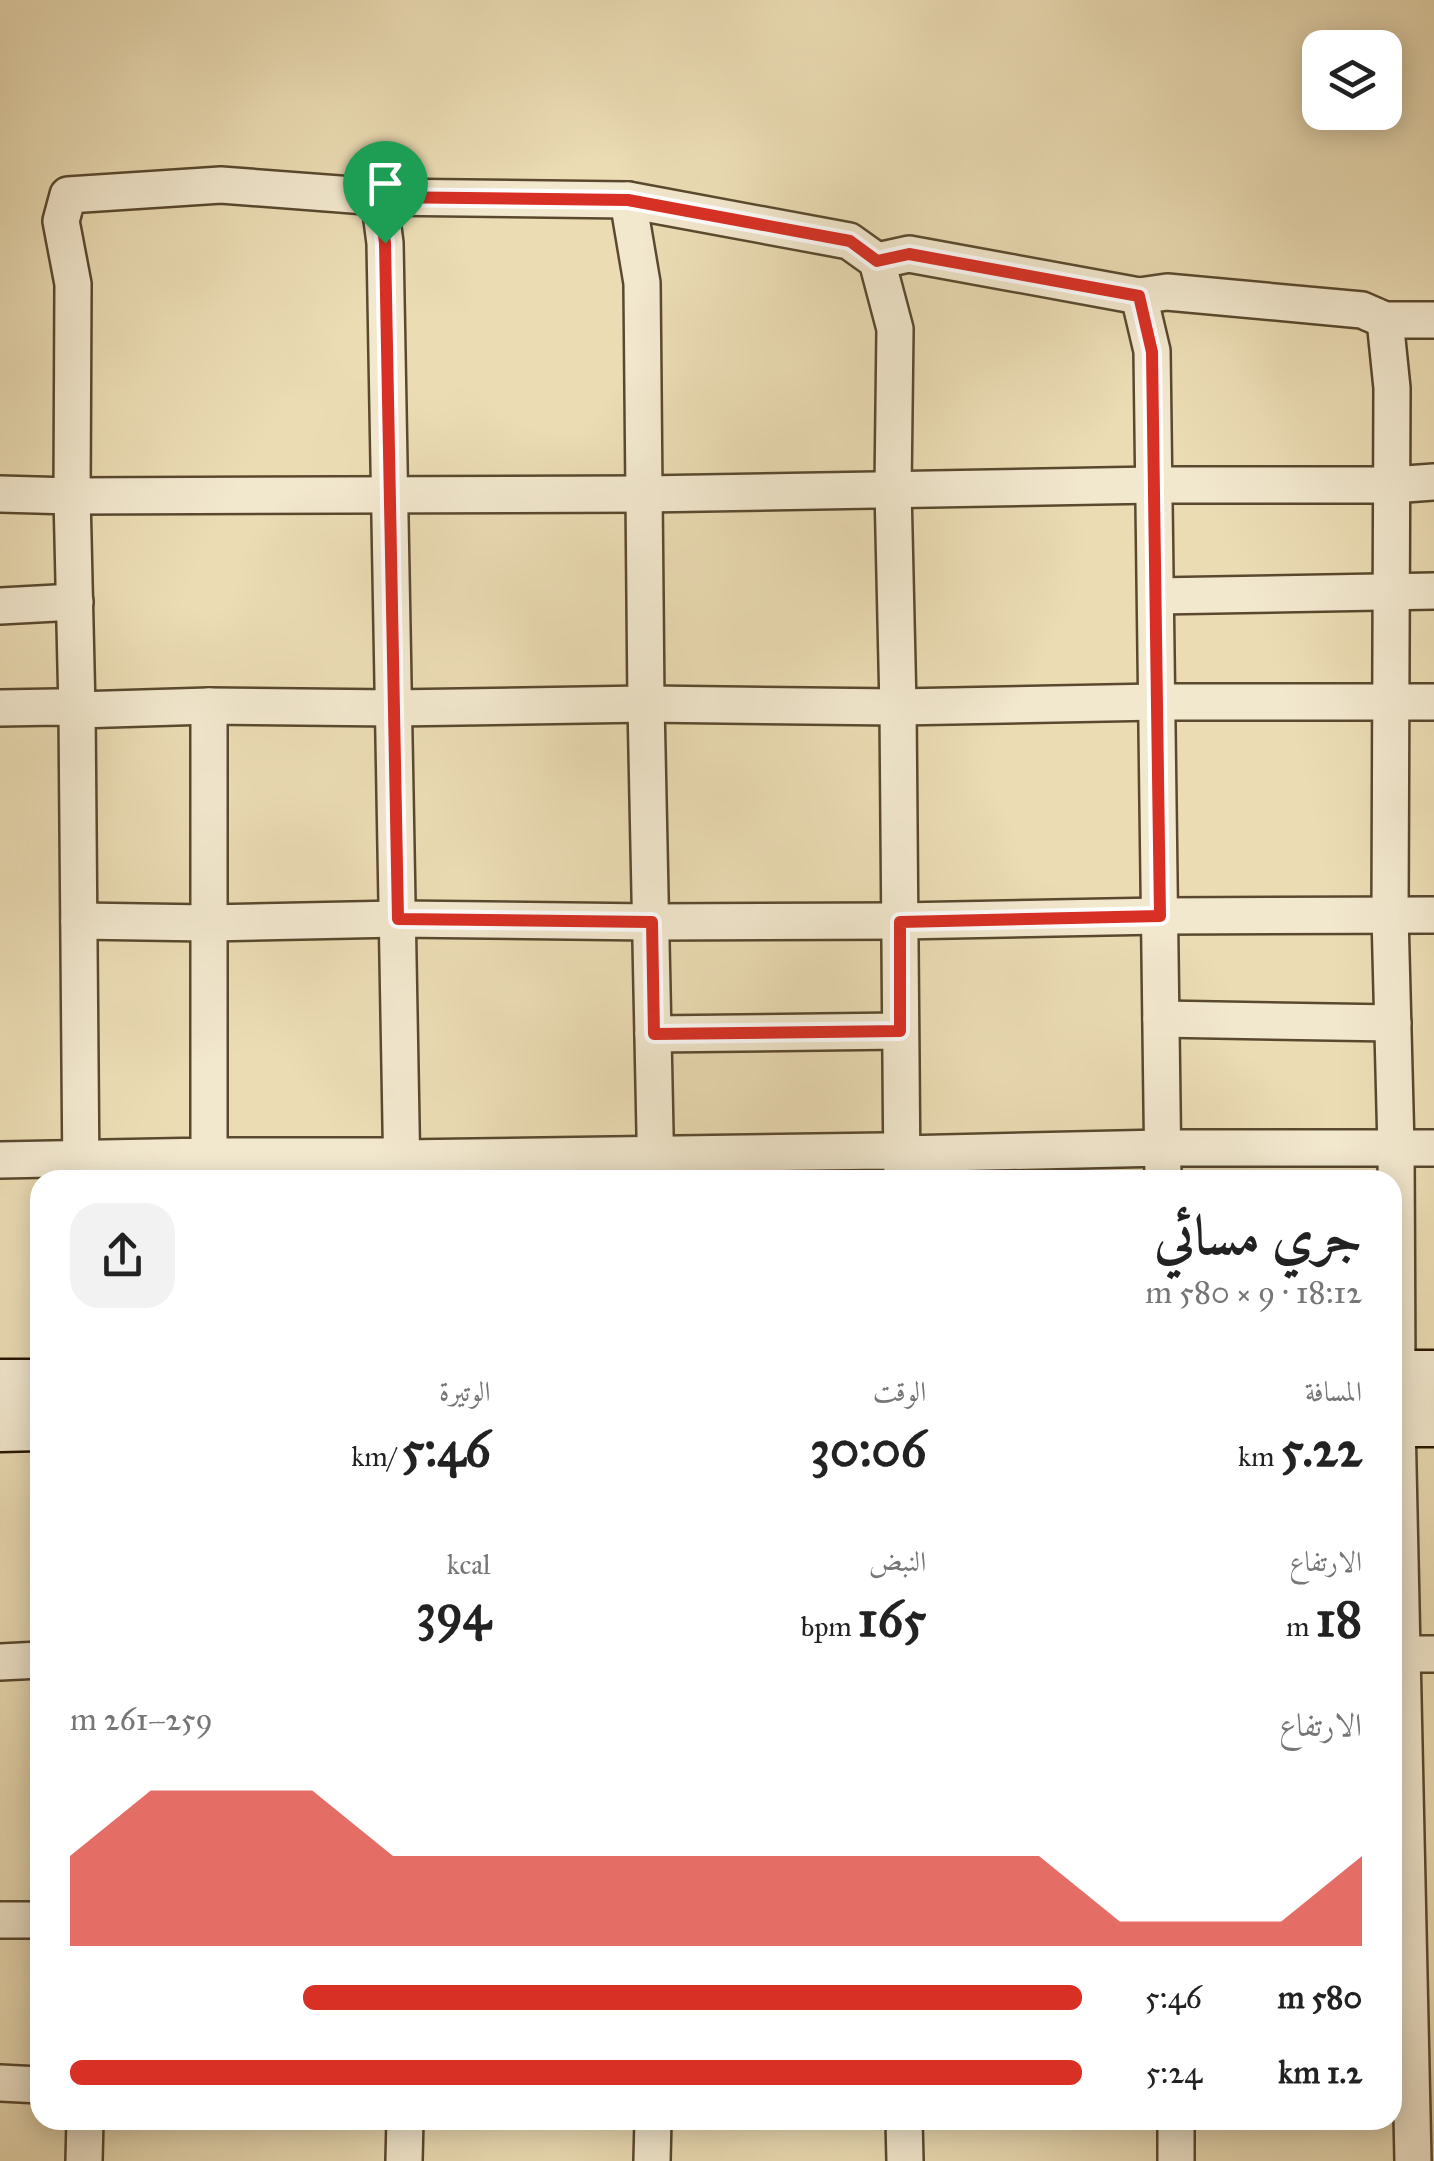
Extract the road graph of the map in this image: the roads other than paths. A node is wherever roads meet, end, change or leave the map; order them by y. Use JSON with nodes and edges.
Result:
{"nodes":[{"id":1,"x":379,"y":197,"type":"junction"},
{"id":2,"x":628,"y":200,"type":"junction"},
{"id":3,"x":877,"y":261,"type":"junction"},
{"id":4,"x":1139,"y":296,"type":"junction"},
{"id":5,"x":1385,"y":320,"type":"junction"},
{"id":6,"x":1434,"y":320,"type":"edge"},
{"id":7,"x":1434,"y":482,"type":"edge"},
{"id":8,"x":1154,"y":485,"type":"junction"},
{"id":9,"x":1392,"y":485,"type":"junction"},
{"id":10,"x":893,"y":490,"type":"junction"},
{"id":11,"x":0,"y":494,"type":"edge"},
{"id":12,"x":390,"y":494,"type":"junction"},
{"id":13,"x":645,"y":494,"type":"junction"},
{"id":14,"x":72,"y":496,"type":"junction"},
{"id":15,"x":1390,"y":590,"type":"junction"},
{"id":16,"x":1434,"y":591,"type":"edge"},
{"id":17,"x":1156,"y":596,"type":"junction"},
{"id":18,"x":76,"y":602,"type":"junction"},
{"id":19,"x":0,"y":606,"type":"edge"},
{"id":20,"x":1157,"y":702,"type":"junction"},
{"id":21,"x":1390,"y":702,"type":"junction"},
{"id":22,"x":1434,"y":702,"type":"edge"},
{"id":23,"x":646,"y":704,"type":"junction"},
{"id":24,"x":209,"y":706,"type":"junction"},
{"id":25,"x":0,"y":708,"type":"edge"},
{"id":26,"x":394,"y":708,"type":"junction"},
{"id":27,"x":898,"y":708,"type":"junction"},
{"id":28,"x":77,"y":710,"type":"junction"},
{"id":29,"x":1390,"y":915,"type":"junction"},
{"id":30,"x":1434,"y":915,"type":"edge"},
{"id":31,"x":1160,"y":916,"type":"junction"},
{"id":32,"x":398,"y":919,"type":"junction"},
{"id":33,"x":78,"y":921,"type":"junction"},
{"id":34,"x":652,"y":922,"type":"junction"},
{"id":35,"x":900,"y":922,"type":"junction"},
{"id":36,"x":208,"y":923,"type":"junction"},
{"id":37,"x":1162,"y":1019,"type":"junction"},
{"id":38,"x":1393,"y":1023,"type":"junction"},
{"id":39,"x":900,"y":1031,"type":"junction"},
{"id":40,"x":654,"y":1034,"type":"junction"},
{"id":41,"x":1396,"y":1148,"type":"junction"},
{"id":42,"x":1434,"y":1148,"type":"edge"},
{"id":43,"x":209,"y":1156,"type":"junction"},
{"id":44,"x":0,"y":1160,"type":"edge"},
{"id":45,"x":1163,"y":1164,"type":"edge"},
{"id":46,"x":656,"y":1167,"type":"edge"},
{"id":47,"x":902,"y":1167,"type":"edge"},
{"id":48,"x":81,"y":1169,"type":"edge"},
{"id":49,"x":402,"y":1169,"type":"edge"},
{"id":50,"x":1397,"y":1170,"type":"edge"},
{"id":51,"x":1402,"y":1274,"type":"edge"},
{"id":52,"x":0,"y":1385,"type":"edge"},
{"id":53,"x":30,"y":1385,"type":"edge"},
{"id":54,"x":1408,"y":1399,"type":"edge"},
{"id":55,"x":0,"y":1426,"type":"edge"},
{"id":56,"x":30,"y":1426,"type":"edge"},
{"id":57,"x":1410,"y":1654,"type":"edge"},
{"id":58,"x":30,"y":1660,"type":"edge"},
{"id":59,"x":0,"y":1662,"type":"edge"},
{"id":60,"x":1402,"y":1833,"type":"edge"},
{"id":61,"x":1402,"y":1897,"type":"edge"},
{"id":62,"x":0,"y":1920,"type":"edge"},
{"id":63,"x":30,"y":1920,"type":"edge"},
{"id":64,"x":1412,"y":1994,"type":"edge"},
{"id":65,"x":0,"y":2083,"type":"edge"},
{"id":66,"x":30,"y":2084,"type":"edge"},
{"id":67,"x":1412,"y":2111,"type":"edge"},
{"id":68,"x":85,"y":2130,"type":"edge"},
{"id":69,"x":405,"y":2130,"type":"edge"},
{"id":70,"x":653,"y":2130,"type":"edge"},
{"id":71,"x":904,"y":2130,"type":"edge"},
{"id":72,"x":1176,"y":2130,"type":"edge"},
{"id":73,"x":84,"y":2161,"type":"edge"},
{"id":74,"x":404,"y":2161,"type":"edge"},
{"id":75,"x":652,"y":2161,"type":"edge"},
{"id":76,"x":904,"y":2161,"type":"edge"},
{"id":77,"x":1176,"y":2161,"type":"edge"},
{"id":78,"x":1413,"y":2161,"type":"edge"}],
"edges":[{"from":1,"to":2,"type":"street"},
{"from":1,"to":12,"type":"street"},
{"from":1,"to":14,"type":"street"},
{"from":2,"to":3,"type":"street"},
{"from":2,"to":13,"type":"street"},
{"from":3,"to":4,"type":"street"},
{"from":3,"to":10,"type":"street"},
{"from":4,"to":5,"type":"street"},
{"from":4,"to":8,"type":"street"},
{"from":5,"to":6,"type":"street"},
{"from":5,"to":9,"type":"street"},
{"from":7,"to":9,"type":"street"},
{"from":8,"to":9,"type":"street"},
{"from":8,"to":10,"type":"street"},
{"from":8,"to":17,"type":"street"},
{"from":9,"to":15,"type":"street"},
{"from":10,"to":13,"type":"street"},
{"from":10,"to":27,"type":"street"},
{"from":11,"to":14,"type":"street"},
{"from":12,"to":13,"type":"street"},
{"from":12,"to":14,"type":"street"},
{"from":12,"to":26,"type":"street"},
{"from":13,"to":23,"type":"street"},
{"from":14,"to":18,"type":"street"},
{"from":15,"to":16,"type":"street"},
{"from":15,"to":17,"type":"street"},
{"from":15,"to":21,"type":"street"},
{"from":17,"to":20,"type":"street"},
{"from":18,"to":19,"type":"street"},
{"from":18,"to":28,"type":"street"},
{"from":20,"to":21,"type":"street"},
{"from":20,"to":27,"type":"street"},
{"from":20,"to":31,"type":"street"},
{"from":21,"to":22,"type":"street"},
{"from":21,"to":29,"type":"street"},
{"from":23,"to":26,"type":"street"},
{"from":23,"to":27,"type":"street"},
{"from":23,"to":34,"type":"street"},
{"from":24,"to":26,"type":"street"},
{"from":24,"to":28,"type":"street"},
{"from":24,"to":36,"type":"street"},
{"from":25,"to":28,"type":"street"},
{"from":26,"to":32,"type":"street"},
{"from":27,"to":35,"type":"street"},
{"from":28,"to":33,"type":"street"},
{"from":29,"to":30,"type":"street"},
{"from":29,"to":31,"type":"street"},
{"from":29,"to":38,"type":"street"},
{"from":31,"to":35,"type":"street"},
{"from":31,"to":37,"type":"street"},
{"from":32,"to":34,"type":"street"},
{"from":32,"to":36,"type":"street"},
{"from":32,"to":49,"type":"street"},
{"from":33,"to":36,"type":"street"},
{"from":33,"to":48,"type":"street"},
{"from":34,"to":35,"type":"street"},
{"from":34,"to":40,"type":"street"},
{"from":35,"to":39,"type":"street"},
{"from":36,"to":43,"type":"street"},
{"from":37,"to":38,"type":"street"},
{"from":37,"to":45,"type":"street"},
{"from":38,"to":41,"type":"street"},
{"from":39,"to":40,"type":"street"},
{"from":39,"to":47,"type":"street"},
{"from":40,"to":46,"type":"street"},
{"from":41,"to":42,"type":"street"},
{"from":41,"to":45,"type":"street"},
{"from":41,"to":50,"type":"street"},
{"from":43,"to":48,"type":"street"},
{"from":43,"to":49,"type":"street"},
{"from":44,"to":48,"type":"street"},
{"from":45,"to":47,"type":"street"},
{"from":46,"to":47,"type":"street"},
{"from":46,"to":49,"type":"street"},
{"from":51,"to":54,"type":"street"},
{"from":52,"to":53,"type":"main road"},
{"from":54,"to":57,"type":"street"},
{"from":55,"to":56,"type":"main road"},
{"from":57,"to":60,"type":"street"},
{"from":58,"to":59,"type":"street"},
{"from":61,"to":64,"type":"street"},
{"from":62,"to":63,"type":"street"},
{"from":64,"to":67,"type":"street"},
{"from":65,"to":66,"type":"street"},
{"from":67,"to":78,"type":"street"},
{"from":68,"to":73,"type":"street"},
{"from":69,"to":74,"type":"street"},
{"from":70,"to":75,"type":"street"},
{"from":71,"to":76,"type":"street"},
{"from":72,"to":77,"type":"street"}]}
